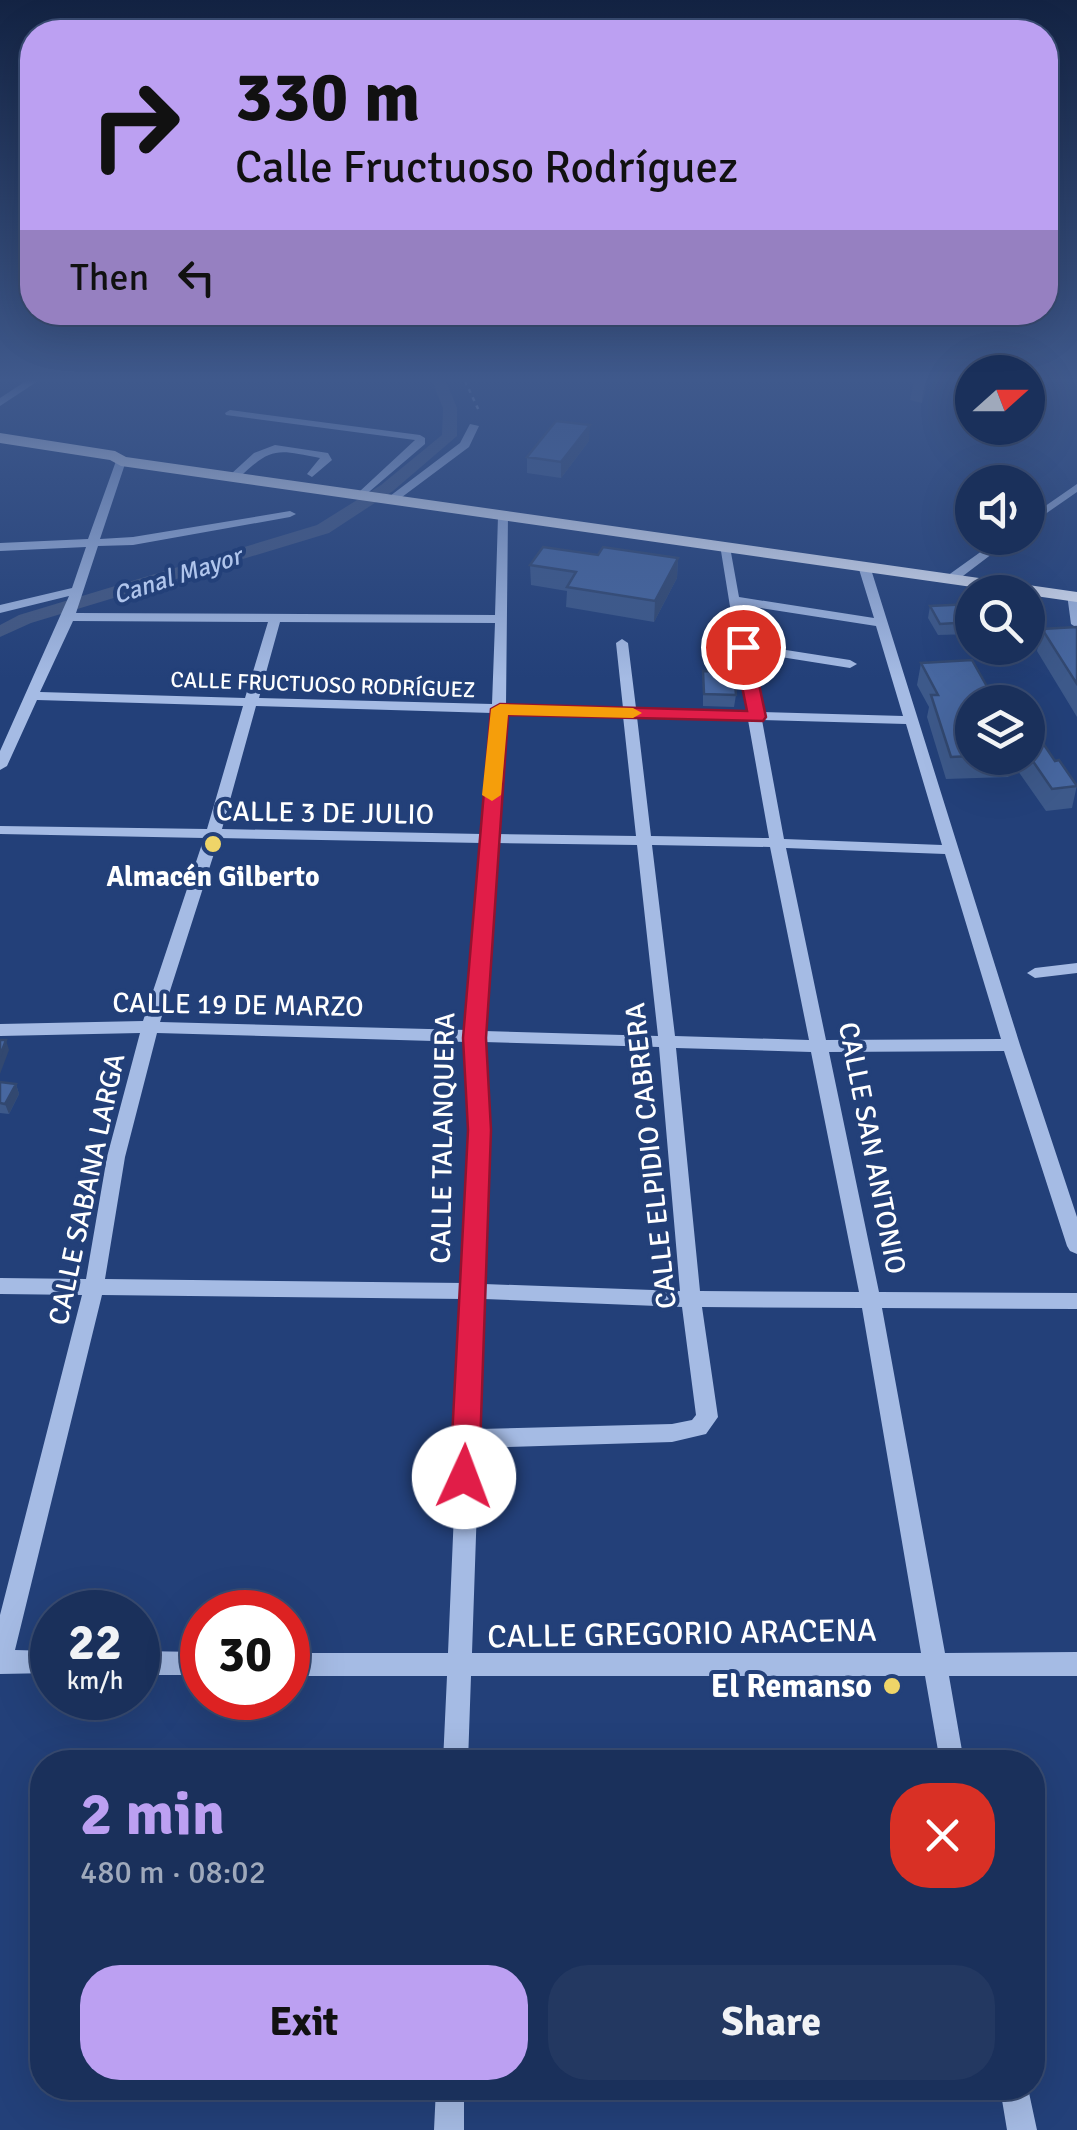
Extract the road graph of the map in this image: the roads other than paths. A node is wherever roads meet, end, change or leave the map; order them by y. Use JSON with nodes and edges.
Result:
{"nodes":[{"id":1,"x":114,"y":480,"type":"edge"},
{"id":2,"x":267,"y":480,"type":"edge"},
{"id":3,"x":375,"y":480,"type":"edge"},
{"id":4,"x":415,"y":480,"type":"edge"},
{"id":5,"x":1077,"y":486,"type":"edge"},
{"id":6,"x":359,"y":493,"type":"junction"},
{"id":7,"x":392,"y":497,"type":"junction"},
{"id":8,"x":1045,"y":510,"type":"edge"},
{"id":9,"x":290,"y":514,"type":"dead end"},
{"id":10,"x":504,"y":516,"type":"junction"},
{"id":11,"x":92,"y":545,"type":"junction"},
{"id":12,"x":724,"y":547,"type":"junction"},
{"id":13,"x":0,"y":548,"type":"edge"},
{"id":14,"x":984,"y":555,"type":"edge"},
{"id":15,"x":864,"y":566,"type":"junction"},
{"id":16,"x":951,"y":579,"type":"junction"},
{"id":17,"x":75,"y":593,"type":"junction"},
{"id":18,"x":1074,"y":597,"type":"edge"},
{"id":19,"x":734,"y":600,"type":"junction"},
{"id":20,"x":0,"y":609,"type":"edge"},
{"id":21,"x":68,"y":616,"type":"junction"},
{"id":22,"x":275,"y":618,"type":"junction"},
{"id":23,"x":502,"y":619,"type":"junction"},
{"id":24,"x":881,"y":622,"type":"junction"},
{"id":25,"x":1077,"y":624,"type":"edge"},
{"id":26,"x":622,"y":642,"type":"dead end"},
{"id":27,"x":743,"y":647,"type":"junction"},
{"id":28,"x":850,"y":664,"type":"dead end"},
{"id":29,"x":32,"y":696,"type":"junction"},
{"id":30,"x":252,"y":702,"type":"junction"},
{"id":31,"x":500,"y":709,"type":"junction"},
{"id":32,"x":632,"y":713,"type":"junction"},
{"id":33,"x":757,"y":717,"type":"junction"},
{"id":34,"x":913,"y":720,"type":"junction"},
{"id":35,"x":0,"y":766,"type":"edge"},
{"id":36,"x":0,"y":830,"type":"edge"},
{"id":37,"x":212,"y":836,"type":"junction"},
{"id":38,"x":488,"y":839,"type":"junction"},
{"id":39,"x":642,"y":841,"type":"junction"},
{"id":40,"x":777,"y":843,"type":"junction"},
{"id":41,"x":950,"y":850,"type":"junction"},
{"id":42,"x":1077,"y":968,"type":"edge"},
{"id":43,"x":1035,"y":972,"type":"dead end"},
{"id":44,"x":150,"y":1028,"type":"junction"},
{"id":45,"x":0,"y":1030,"type":"edge"},
{"id":46,"x":474,"y":1038,"type":"junction"},
{"id":47,"x":667,"y":1043,"type":"junction"},
{"id":48,"x":1010,"y":1044,"type":"junction"},
{"id":49,"x":819,"y":1046,"type":"junction"},
{"id":50,"x":1077,"y":1246,"type":"edge"},
{"id":51,"x":0,"y":1286,"type":"edge"},
{"id":52,"x":94,"y":1288,"type":"junction"},
{"id":53,"x":471,"y":1291,"type":"junction"},
{"id":54,"x":691,"y":1299,"type":"junction"},
{"id":55,"x":1077,"y":1300,"type":"edge"},
{"id":56,"x":870,"y":1301,"type":"junction"},
{"id":57,"x":466,"y":1438,"type":"junction"},
{"id":58,"x":0,"y":1662,"type":"edge"},
{"id":59,"x":30,"y":1662,"type":"edge"},
{"id":60,"x":933,"y":1663,"type":"junction"},
{"id":61,"x":1077,"y":1664,"type":"edge"},
{"id":62,"x":310,"y":1665,"type":"edge"},
{"id":63,"x":458,"y":1668,"type":"junction"},
{"id":64,"x":456,"y":1750,"type":"edge"},
{"id":65,"x":950,"y":1750,"type":"edge"},
{"id":66,"x":450,"y":2100,"type":"edge"},
{"id":67,"x":1016,"y":2100,"type":"edge"},
{"id":68,"x":449,"y":2130,"type":"edge"},
{"id":69,"x":1022,"y":2130,"type":"edge"}],
"edges":[{"from":1,"to":11,"type":"street"},
{"from":2,"to":6,"type":"main road"},
{"from":3,"to":6,"type":"street"},
{"from":4,"to":7,"type":"street"},
{"from":5,"to":8,"type":"street"},
{"from":6,"to":7,"type":"main road"},
{"from":7,"to":10,"type":"main road"},
{"from":9,"to":11,"type":"street"},
{"from":10,"to":12,"type":"main road"},
{"from":10,"to":23,"type":"street","name":"CALLE TALANQUERA"},
{"from":11,"to":13,"type":"street"},
{"from":11,"to":17,"type":"street"},
{"from":12,"to":15,"type":"main road"},
{"from":12,"to":19,"type":"street","name":"CALLE SAN ANTONIO"},
{"from":14,"to":16,"type":"street"},
{"from":15,"to":16,"type":"main road"},
{"from":15,"to":24,"type":"street"},
{"from":16,"to":18,"type":"main road"},
{"from":17,"to":20,"type":"street"},
{"from":17,"to":21,"type":"street"},
{"from":18,"to":25,"type":"street"},
{"from":19,"to":24,"type":"street"},
{"from":19,"to":27,"type":"street","name":"CALLE SAN ANTONIO"},
{"from":21,"to":22,"type":"street"},
{"from":21,"to":29,"type":"street"},
{"from":22,"to":23,"type":"street"},
{"from":22,"to":30,"type":"street","name":"CALLE SABANA LARGA"},
{"from":23,"to":31,"type":"street","name":"CALLE TALANQUERA"},
{"from":24,"to":34,"type":"street"},
{"from":26,"to":32,"type":"street","name":"CALLE ELPIDIO CABRERA"},
{"from":27,"to":28,"type":"street"},
{"from":27,"to":33,"type":"street","name":"CALLE SAN ANTONIO"},
{"from":29,"to":30,"type":"street","name":"CALLE FRUCTUOSO RODRÍGUEZ"},
{"from":29,"to":35,"type":"street"},
{"from":30,"to":31,"type":"street","name":"CALLE FRUCTUOSO RODRÍGUEZ"},
{"from":30,"to":37,"type":"street","name":"CALLE SABANA LARGA"},
{"from":31,"to":32,"type":"street","name":"CALLE FRUCTUOSO RODRÍGUEZ"},
{"from":31,"to":38,"type":"street","name":"CALLE TALANQUERA"},
{"from":32,"to":33,"type":"street","name":"CALLE FRUCTUOSO RODRÍGUEZ"},
{"from":32,"to":39,"type":"street","name":"CALLE ELPIDIO CABRERA"},
{"from":33,"to":34,"type":"street","name":"CALLE FRUCTUOSO RODRÍGUEZ"},
{"from":33,"to":40,"type":"street","name":"CALLE SAN ANTONIO"},
{"from":34,"to":41,"type":"street"},
{"from":36,"to":37,"type":"street","name":"CALLE 3 DE JULIO"},
{"from":37,"to":38,"type":"street","name":"CALLE 3 DE JULIO"},
{"from":37,"to":44,"type":"street","name":"CALLE SABANA LARGA"},
{"from":38,"to":39,"type":"street","name":"CALLE 3 DE JULIO"},
{"from":38,"to":46,"type":"street","name":"CALLE TALANQUERA"},
{"from":39,"to":40,"type":"street","name":"CALLE 3 DE JULIO"},
{"from":39,"to":47,"type":"street","name":"CALLE ELPIDIO CABRERA"},
{"from":40,"to":41,"type":"street","name":"CALLE 3 DE JULIO"},
{"from":40,"to":49,"type":"street","name":"CALLE SAN ANTONIO"},
{"from":41,"to":48,"type":"street"},
{"from":42,"to":43,"type":"street"},
{"from":44,"to":45,"type":"street","name":"CALLE 19 DE MARZO"},
{"from":44,"to":46,"type":"street","name":"CALLE 19 DE MARZO"},
{"from":44,"to":52,"type":"street","name":"CALLE SABANA LARGA"},
{"from":46,"to":47,"type":"street","name":"CALLE 19 DE MARZO"},
{"from":46,"to":53,"type":"street","name":"CALLE TALANQUERA"},
{"from":47,"to":49,"type":"street","name":"CALLE 19 DE MARZO"},
{"from":47,"to":54,"type":"street","name":"CALLE ELPIDIO CABRERA"},
{"from":48,"to":49,"type":"street","name":"CALLE 19 DE MARZO"},
{"from":48,"to":50,"type":"street"},
{"from":49,"to":56,"type":"street","name":"CALLE SAN ANTONIO"},
{"from":51,"to":52,"type":"street"},
{"from":52,"to":53,"type":"street"},
{"from":52,"to":58,"type":"street","name":"CALLE SABANA LARGA"},
{"from":53,"to":54,"type":"street"},
{"from":53,"to":57,"type":"street","name":"CALLE TALANQUERA"},
{"from":54,"to":56,"type":"street"},
{"from":54,"to":57,"type":"street","name":"CALLE ELPIDIO CABRERA"},
{"from":55,"to":56,"type":"street"},
{"from":56,"to":60,"type":"street","name":"CALLE SAN ANTONIO"},
{"from":57,"to":63,"type":"street","name":"CALLE TALANQUERA"},
{"from":58,"to":59,"type":"street"},
{"from":60,"to":61,"type":"street","name":"CALLE GREGORIO ARACENA"},
{"from":60,"to":63,"type":"street","name":"CALLE GREGORIO ARACENA"},
{"from":60,"to":65,"type":"street","name":"CALLE SAN ANTONIO"},
{"from":62,"to":63,"type":"street","name":"CALLE GREGORIO ARACENA"},
{"from":63,"to":64,"type":"street","name":"CALLE TALANQUERA"},
{"from":66,"to":68,"type":"street"},
{"from":67,"to":69,"type":"street"}]}
